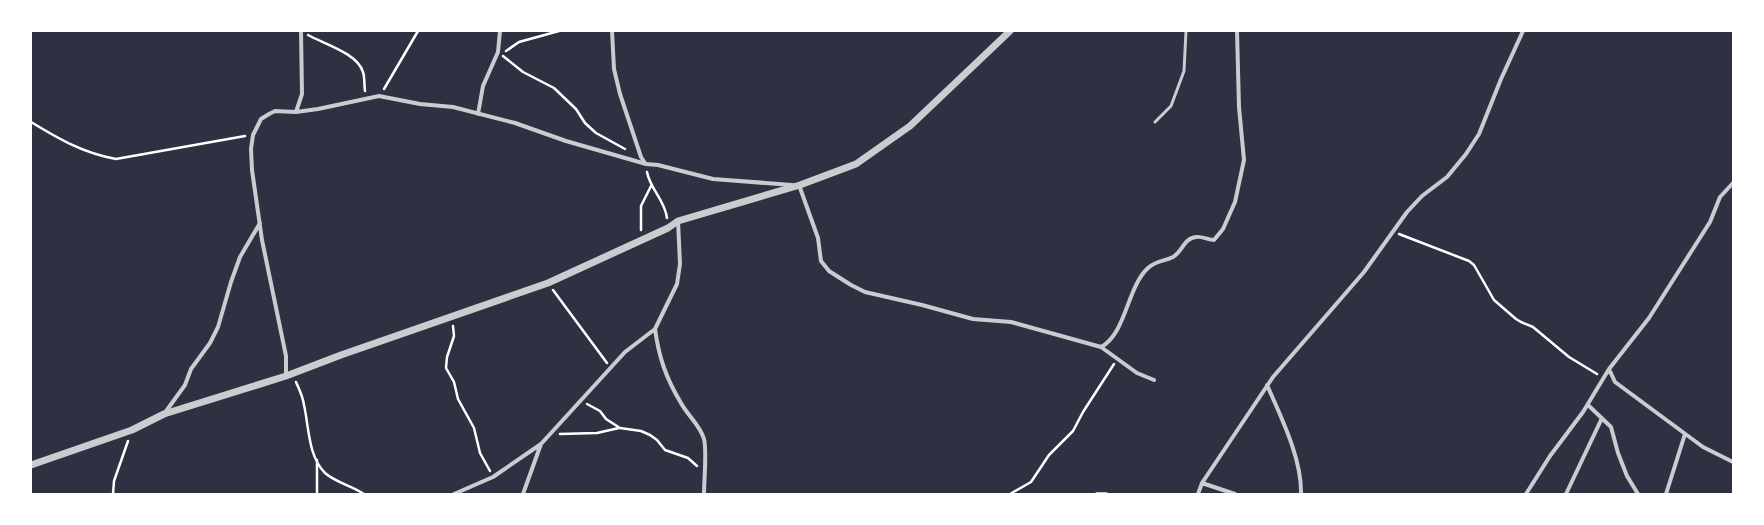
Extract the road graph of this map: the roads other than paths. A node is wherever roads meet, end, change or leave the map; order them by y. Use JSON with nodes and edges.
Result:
{"nodes":[{"id":1,"x":301,"y":31,"type":"edge"},
{"id":2,"x":500,"y":31,"type":"edge"},
{"id":3,"x":612,"y":31,"type":"edge"},
{"id":4,"x":1010,"y":31,"type":"edge"},
{"id":5,"x":1186,"y":31,"type":"edge"},
{"id":6,"x":1237,"y":31,"type":"edge"},
{"id":7,"x":1523,"y":31,"type":"edge"},
{"id":8,"x":296,"y":112,"type":"junction"},
{"id":9,"x":478,"y":114,"type":"junction"},
{"id":10,"x":1155,"y":122,"type":"dead end"},
{"id":11,"x":646,"y":164,"type":"junction"},
{"id":12,"x":1733,"y":182,"type":"edge"},
{"id":13,"x":800,"y":185,"type":"junction"},
{"id":14,"x":678,"y":222,"type":"junction"},
{"id":15,"x":260,"y":223,"type":"junction"},
{"id":16,"x":655,"y":329,"type":"junction"},
{"id":17,"x":1101,"y":346,"type":"junction"},
{"id":18,"x":1609,"y":369,"type":"junction"},
{"id":19,"x":290,"y":375,"type":"junction"},
{"id":20,"x":1154,"y":380,"type":"dead end"},
{"id":21,"x":1266,"y":385,"type":"junction"},
{"id":22,"x":1588,"y":405,"type":"junction"},
{"id":23,"x":164,"y":414,"type":"junction"},
{"id":24,"x":1602,"y":418,"type":"junction"},
{"id":25,"x":1685,"y":434,"type":"junction"},
{"id":26,"x":541,"y":444,"type":"junction"},
{"id":27,"x":1733,"y":462,"type":"edge"},
{"id":28,"x":31,"y":465,"type":"edge"},
{"id":29,"x":1202,"y":483,"type":"junction"},
{"id":30,"x":454,"y":494,"type":"edge"},
{"id":31,"x":523,"y":494,"type":"edge"},
{"id":32,"x":704,"y":494,"type":"edge"},
{"id":33,"x":1097,"y":494,"type":"edge"},
{"id":34,"x":1106,"y":494,"type":"edge"},
{"id":35,"x":1198,"y":494,"type":"edge"},
{"id":36,"x":1235,"y":494,"type":"edge"},
{"id":37,"x":1301,"y":494,"type":"edge"},
{"id":38,"x":1526,"y":494,"type":"edge"},
{"id":39,"x":1566,"y":494,"type":"edge"},
{"id":40,"x":1638,"y":494,"type":"edge"},
{"id":41,"x":1666,"y":494,"type":"edge"}],
"edges":[{"from":1,"to":8,"type":"street"},
{"from":2,"to":9,"type":"street"},
{"from":3,"to":11,"type":"street"},
{"from":4,"to":13,"type":"street"},
{"from":5,"to":10,"type":"lane"},
{"from":6,"to":17,"type":"street"},
{"from":7,"to":21,"type":"street"},
{"from":8,"to":9,"type":"street"},
{"from":8,"to":15,"type":"street"},
{"from":9,"to":11,"type":"street"},
{"from":11,"to":13,"type":"street"},
{"from":12,"to":18,"type":"street"},
{"from":13,"to":14,"type":"street"},
{"from":13,"to":17,"type":"street"},
{"from":14,"to":16,"type":"street"},
{"from":14,"to":19,"type":"street"},
{"from":15,"to":19,"type":"street"},
{"from":15,"to":23,"type":"street"},
{"from":16,"to":26,"type":"street"},
{"from":16,"to":32,"type":"street"},
{"from":17,"to":20,"type":"street"},
{"from":18,"to":22,"type":"street"},
{"from":18,"to":25,"type":"street"},
{"from":19,"to":23,"type":"street"},
{"from":21,"to":29,"type":"street"},
{"from":21,"to":37,"type":"street"},
{"from":22,"to":24,"type":"street"},
{"from":22,"to":38,"type":"street"},
{"from":23,"to":28,"type":"street"},
{"from":24,"to":39,"type":"street"},
{"from":24,"to":40,"type":"street"},
{"from":25,"to":27,"type":"street"},
{"from":25,"to":41,"type":"street"},
{"from":26,"to":30,"type":"street"},
{"from":26,"to":31,"type":"street"},
{"from":29,"to":35,"type":"street"},
{"from":29,"to":36,"type":"street"},
{"from":33,"to":34,"type":"street"}]}
